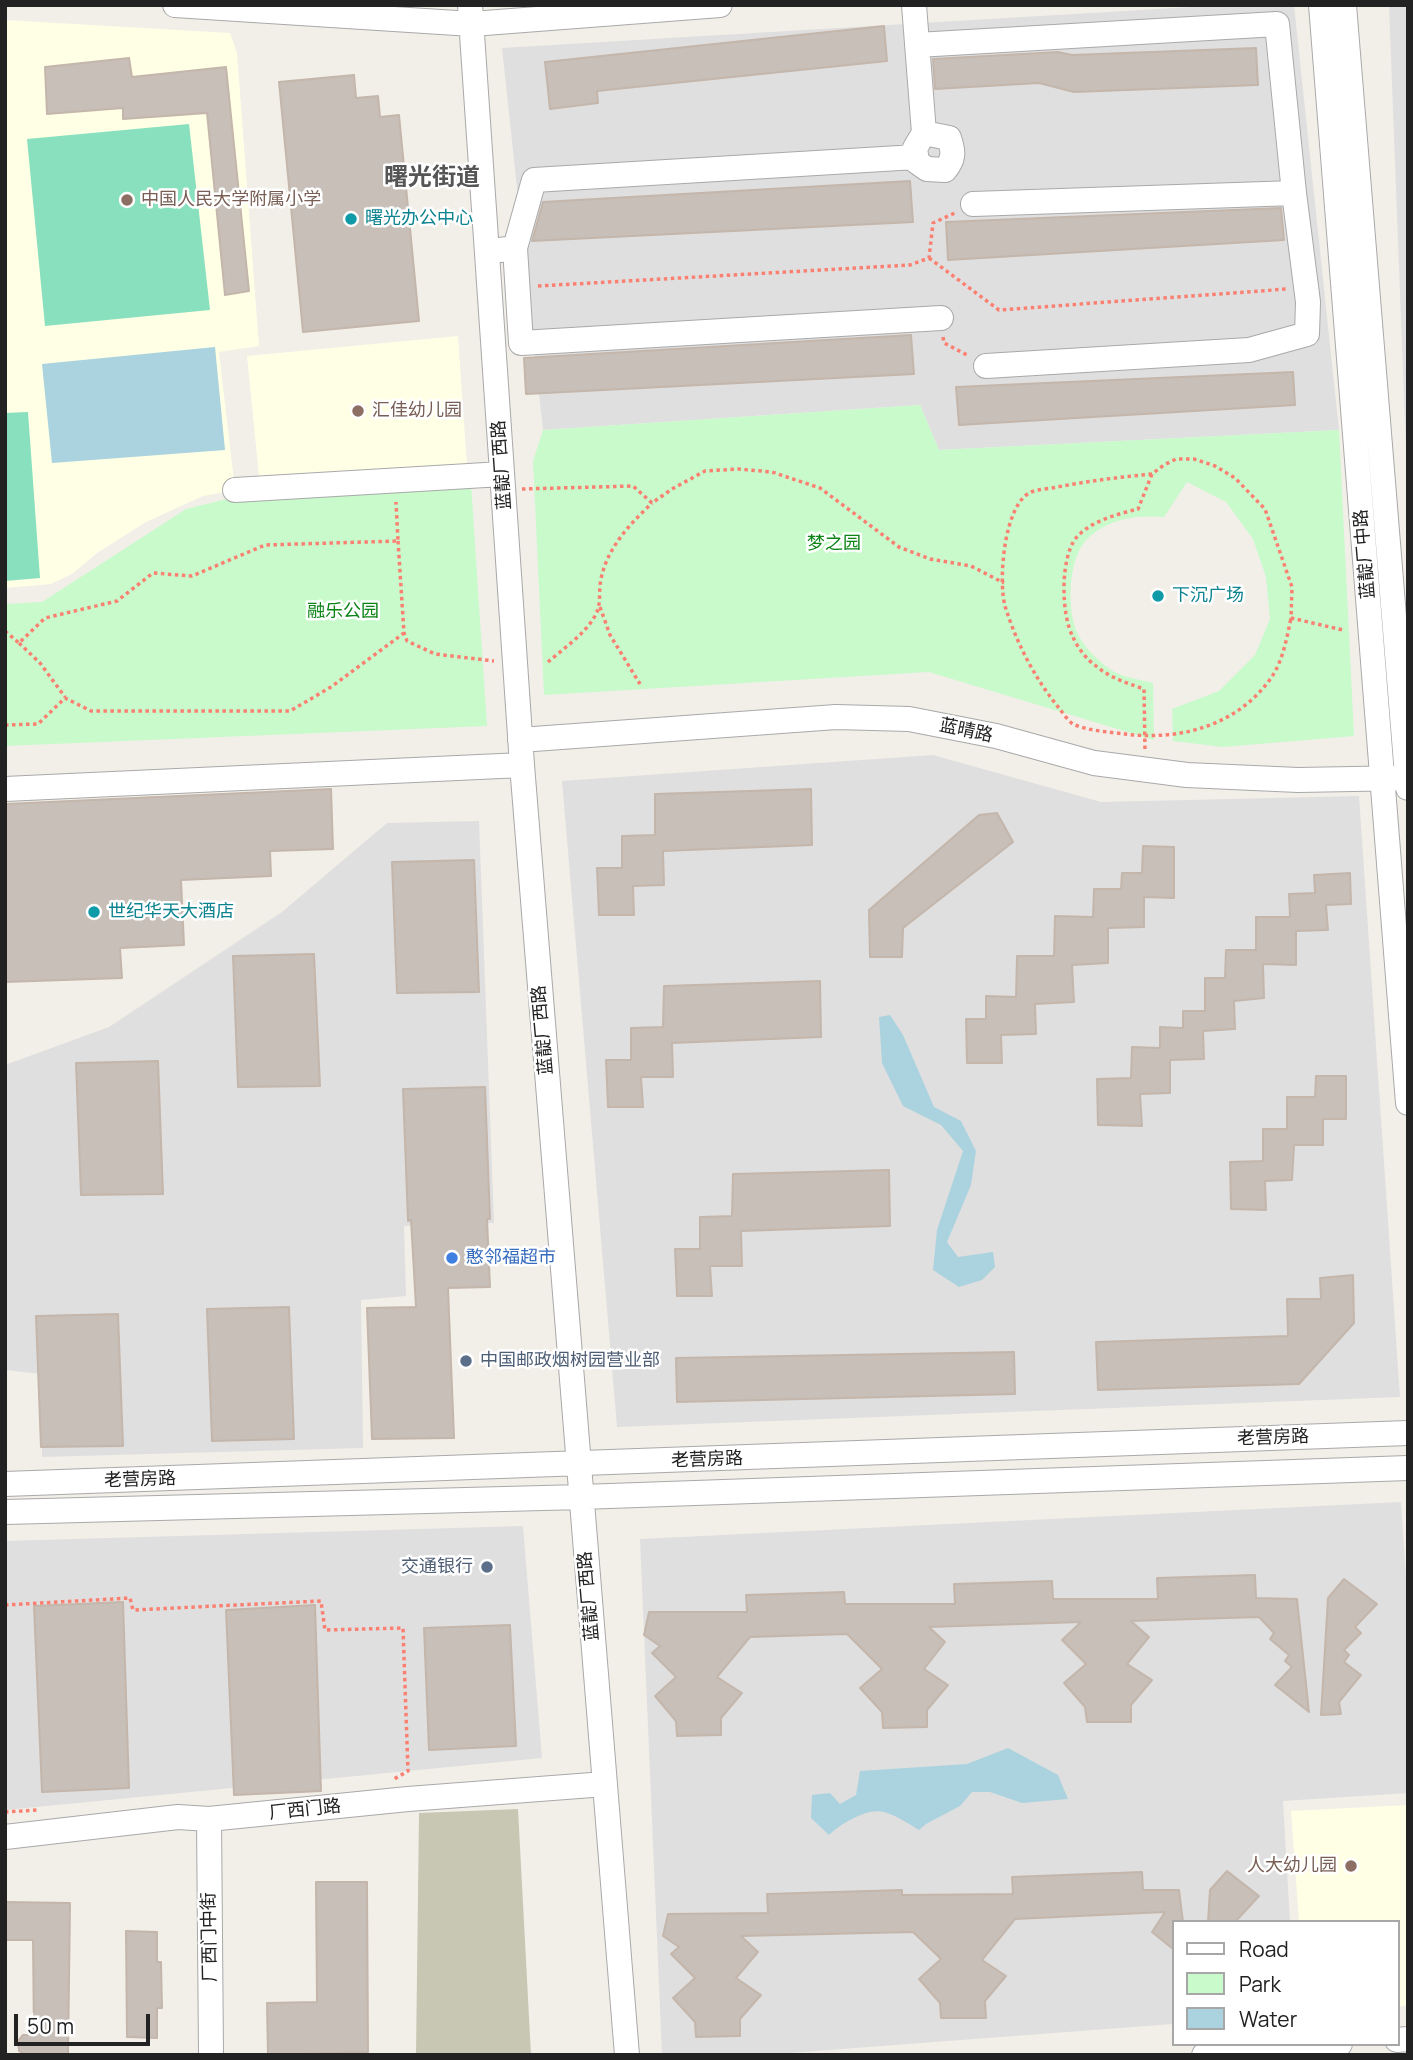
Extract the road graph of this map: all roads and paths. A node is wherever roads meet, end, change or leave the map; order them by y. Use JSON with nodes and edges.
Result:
{"nodes":[{"id":1,"x":175,"y":5,"type":"edge"},
{"id":2,"x":720,"y":5,"type":"edge"},
{"id":3,"x":914,"y":5,"type":"edge"},
{"id":4,"x":1321,"y":5,"type":"edge"},
{"id":5,"x":1344,"y":5,"type":"edge"},
{"id":6,"x":471,"y":14,"type":"edge"},
{"id":7,"x":917,"y":45,"type":"junction"},
{"id":8,"x":924,"y":133,"type":"junction"},
{"id":9,"x":916,"y":157,"type":"junction"},
{"id":10,"x":1294,"y":193,"type":"junction"},
{"id":11,"x":973,"y":204,"type":"joint"},
{"id":12,"x":515,"y":248,"type":"junction"},
{"id":13,"x":487,"y":252,"type":"junction"},
{"id":14,"x":929,"y":258,"type":"junction"},
{"id":15,"x":517,"y":287,"type":"junction"},
{"id":16,"x":1307,"y":294,"type":"junction"},
{"id":17,"x":1356,"y":299,"type":"junction"},
{"id":18,"x":941,"y":318,"type":"joint"},
{"id":19,"x":986,"y":366,"type":"joint"},
{"id":20,"x":502,"y":474,"type":"junction"},
{"id":21,"x":1152,"y":474,"type":"junction"},
{"id":22,"x":235,"y":490,"type":"dead end"},
{"id":23,"x":652,"y":503,"type":"dead end"},
{"id":24,"x":398,"y":541,"type":"dead end"},
{"id":25,"x":600,"y":605,"type":"junction"},
{"id":26,"x":1291,"y":618,"type":"junction"},
{"id":27,"x":1343,"y":630,"type":"dead end"},
{"id":28,"x":404,"y":634,"type":"junction"},
{"id":29,"x":19,"y":643,"type":"dead end"},
{"id":30,"x":548,"y":662,"type":"dead end"},
{"id":31,"x":515,"y":664,"type":"junction"},
{"id":32,"x":640,"y":684,"type":"dead end"},
{"id":33,"x":65,"y":698,"type":"junction"},
{"id":34,"x":5,"y":725,"type":"edge"},
{"id":35,"x":1145,"y":736,"type":"junction"},
{"id":36,"x":520,"y":740,"type":"junction"},
{"id":37,"x":1146,"y":760,"type":"dead end"},
{"id":38,"x":522,"y":765,"type":"junction"},
{"id":39,"x":1399,"y":778,"type":"edge"},
{"id":40,"x":1408,"y":788,"type":"edge"},
{"id":41,"x":5,"y":789,"type":"edge"},
{"id":42,"x":1408,"y":1103,"type":"edge"},
{"id":43,"x":1408,"y":1433,"type":"edge"},
{"id":44,"x":578,"y":1465,"type":"junction"},
{"id":45,"x":1408,"y":1468,"type":"edge"},
{"id":46,"x":5,"y":1485,"type":"edge"},
{"id":47,"x":581,"y":1497,"type":"junction"},
{"id":48,"x":5,"y":1512,"type":"edge"},
{"id":49,"x":5,"y":1605,"type":"edge"},
{"id":50,"x":408,"y":1771,"type":"dead end"},
{"id":51,"x":605,"y":1784,"type":"junction"},
{"id":52,"x":209,"y":1819,"type":"junction"},
{"id":53,"x":5,"y":1837,"type":"edge"},
{"id":54,"x":1315,"y":2046,"type":"edge"},
{"id":55,"x":211,"y":2055,"type":"edge"},
{"id":56,"x":628,"y":2055,"type":"edge"},
{"id":57,"x":1204,"y":2055,"type":"edge"}],
"edges":[{"from":1,"to":6,"type":"street"},
{"from":2,"to":6,"type":"street"},
{"from":3,"to":7,"type":"street"},
{"from":4,"to":17,"type":"street","name":"蓝靛厂中路"},
{"from":5,"to":17,"type":"street","name":"蓝靛厂中路"},
{"from":6,"to":13,"type":"street","name":"蓝靛厂西路"},
{"from":7,"to":8,"type":"street"},
{"from":7,"to":10,"type":"street"},
{"from":8,"to":9,"type":"street"},
{"from":8,"to":9,"type":"street"},
{"from":9,"to":12,"type":"street"},
{"from":10,"to":11,"type":"street"},
{"from":10,"to":16,"type":"street"},
{"from":11,"to":14,"type":"path"},
{"from":12,"to":13,"type":"street"},
{"from":12,"to":15,"type":"street"},
{"from":13,"to":20,"type":"street","name":"蓝靛厂西路"},
{"from":14,"to":15,"type":"path"},
{"from":14,"to":16,"type":"path"},
{"from":15,"to":18,"type":"street"},
{"from":16,"to":17,"type":"street"},
{"from":16,"to":19,"type":"street"},
{"from":17,"to":39,"type":"street","name":"蓝靛厂中路"},
{"from":18,"to":19,"type":"path"},
{"from":20,"to":22,"type":"street"},
{"from":20,"to":31,"type":"street","name":"蓝靛厂西路"},
{"from":21,"to":26,"type":"path"},
{"from":21,"to":35,"type":"path"},
{"from":21,"to":35,"type":"path"},
{"from":23,"to":25,"type":"path"},
{"from":24,"to":28,"type":"path"},
{"from":25,"to":30,"type":"path"},
{"from":25,"to":32,"type":"path"},
{"from":26,"to":27,"type":"path"},
{"from":26,"to":35,"type":"path"},
{"from":28,"to":31,"type":"path"},
{"from":28,"to":33,"type":"path"},
{"from":29,"to":33,"type":"path"},
{"from":31,"to":36,"type":"street","name":"蓝靛厂西路"},
{"from":33,"to":34,"type":"path"},
{"from":35,"to":37,"type":"path"},
{"from":36,"to":38,"type":"street","name":"蓝靛厂西路"},
{"from":36,"to":39,"type":"street","name":"蓝晴路"},
{"from":38,"to":41,"type":"street"},
{"from":38,"to":44,"type":"street","name":"蓝靛厂西路"},
{"from":39,"to":40,"type":"street","name":"蓝靛厂中路"},
{"from":39,"to":42,"type":"street","name":"蓝靛厂中路"},
{"from":43,"to":44,"type":"street","name":"老营房路"},
{"from":44,"to":46,"type":"street","name":"老营房路"},
{"from":44,"to":47,"type":"street","name":"蓝靛厂西路"},
{"from":45,"to":47,"type":"street","name":"老营房路"},
{"from":47,"to":48,"type":"street","name":"老营房路"},
{"from":47,"to":51,"type":"street","name":"蓝靛厂西路"},
{"from":49,"to":50,"type":"path"},
{"from":51,"to":52,"type":"street","name":"厂西门路"},
{"from":51,"to":56,"type":"street","name":"蓝靛厂西路"},
{"from":52,"to":53,"type":"street","name":"厂西门路"},
{"from":52,"to":55,"type":"street","name":"厂西门中街"},
{"from":54,"to":57,"type":"street"}]}
